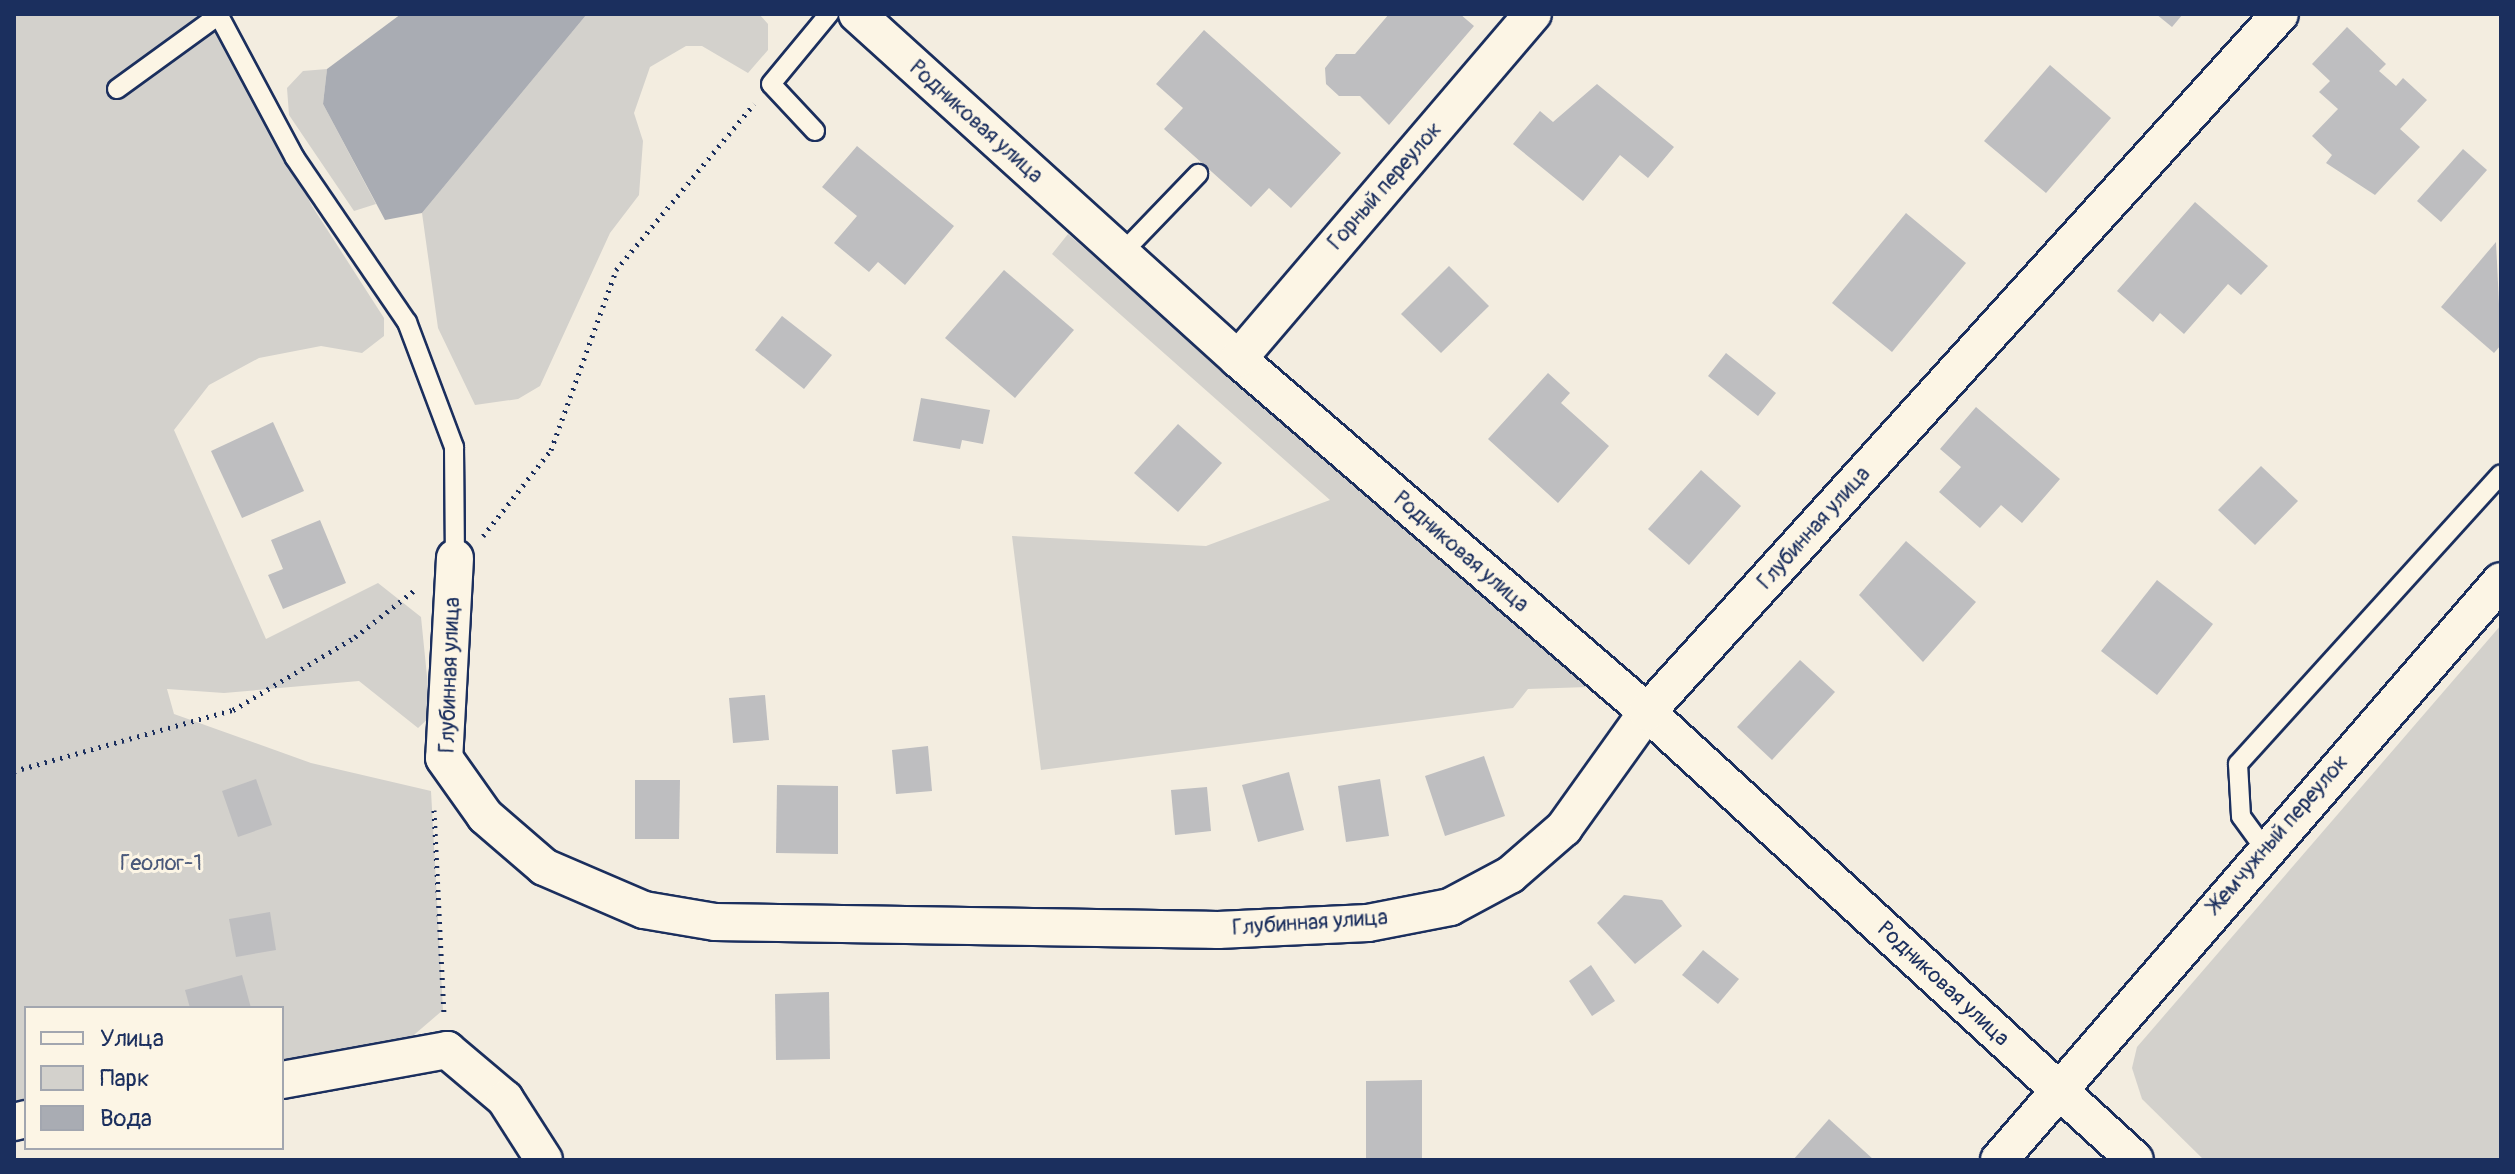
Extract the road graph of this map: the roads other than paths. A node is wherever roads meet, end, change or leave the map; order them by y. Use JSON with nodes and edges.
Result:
{"nodes":[{"id":1,"x":829,"y":14,"type":"edge"},
{"id":2,"x":857,"y":14,"type":"edge"},
{"id":3,"x":1533,"y":14,"type":"edge"},
{"id":4,"x":2280,"y":14,"type":"edge"},
{"id":5,"x":218,"y":15,"type":"edge"},
{"id":6,"x":117,"y":89,"type":"dead end"},
{"id":7,"x":815,"y":131,"type":"dead end"},
{"id":8,"x":1198,"y":174,"type":"dead end"},
{"id":9,"x":1122,"y":253,"type":"junction"},
{"id":10,"x":1238,"y":359,"type":"junction"},
{"id":11,"x":2501,"y":474,"type":"edge"},
{"id":12,"x":455,"y":558,"type":"joint"},
{"id":13,"x":2501,"y":581,"type":"edge"},
{"id":14,"x":1647,"y":712,"type":"junction"},
{"id":15,"x":2264,"y":848,"type":"junction"},
{"id":16,"x":284,"y":1080,"type":"edge"},
{"id":17,"x":2062,"y":1093,"type":"junction"},
{"id":18,"x":544,"y":1160,"type":"edge"},
{"id":19,"x":1999,"y":1160,"type":"edge"},
{"id":20,"x":2135,"y":1160,"type":"edge"}],
"edges":[{"from":1,"to":7,"type":"lane"},
{"from":2,"to":9,"type":"street","name":"Родниковая улица"},
{"from":3,"to":10,"type":"street","name":"Горный переулок"},
{"from":4,"to":14,"type":"street","name":"Глубинная улица"},
{"from":5,"to":6,"type":"lane"},
{"from":5,"to":12,"type":"lane"},
{"from":8,"to":9,"type":"lane"},
{"from":9,"to":10,"type":"street","name":"Родниковая улица"},
{"from":10,"to":14,"type":"street","name":"Родниковая улица"},
{"from":11,"to":15,"type":"lane"},
{"from":12,"to":14,"type":"street","name":"Глубинная улица"},
{"from":13,"to":15,"type":"street","name":"Жемчужный переулок"},
{"from":14,"to":17,"type":"street","name":"Родниковая улица"},
{"from":15,"to":17,"type":"street","name":"Жемчужный переулок"},
{"from":16,"to":18,"type":"street"},
{"from":17,"to":19,"type":"street","name":"Жемчужный переулок"},
{"from":17,"to":20,"type":"street","name":"Родниковая улица"}]}
